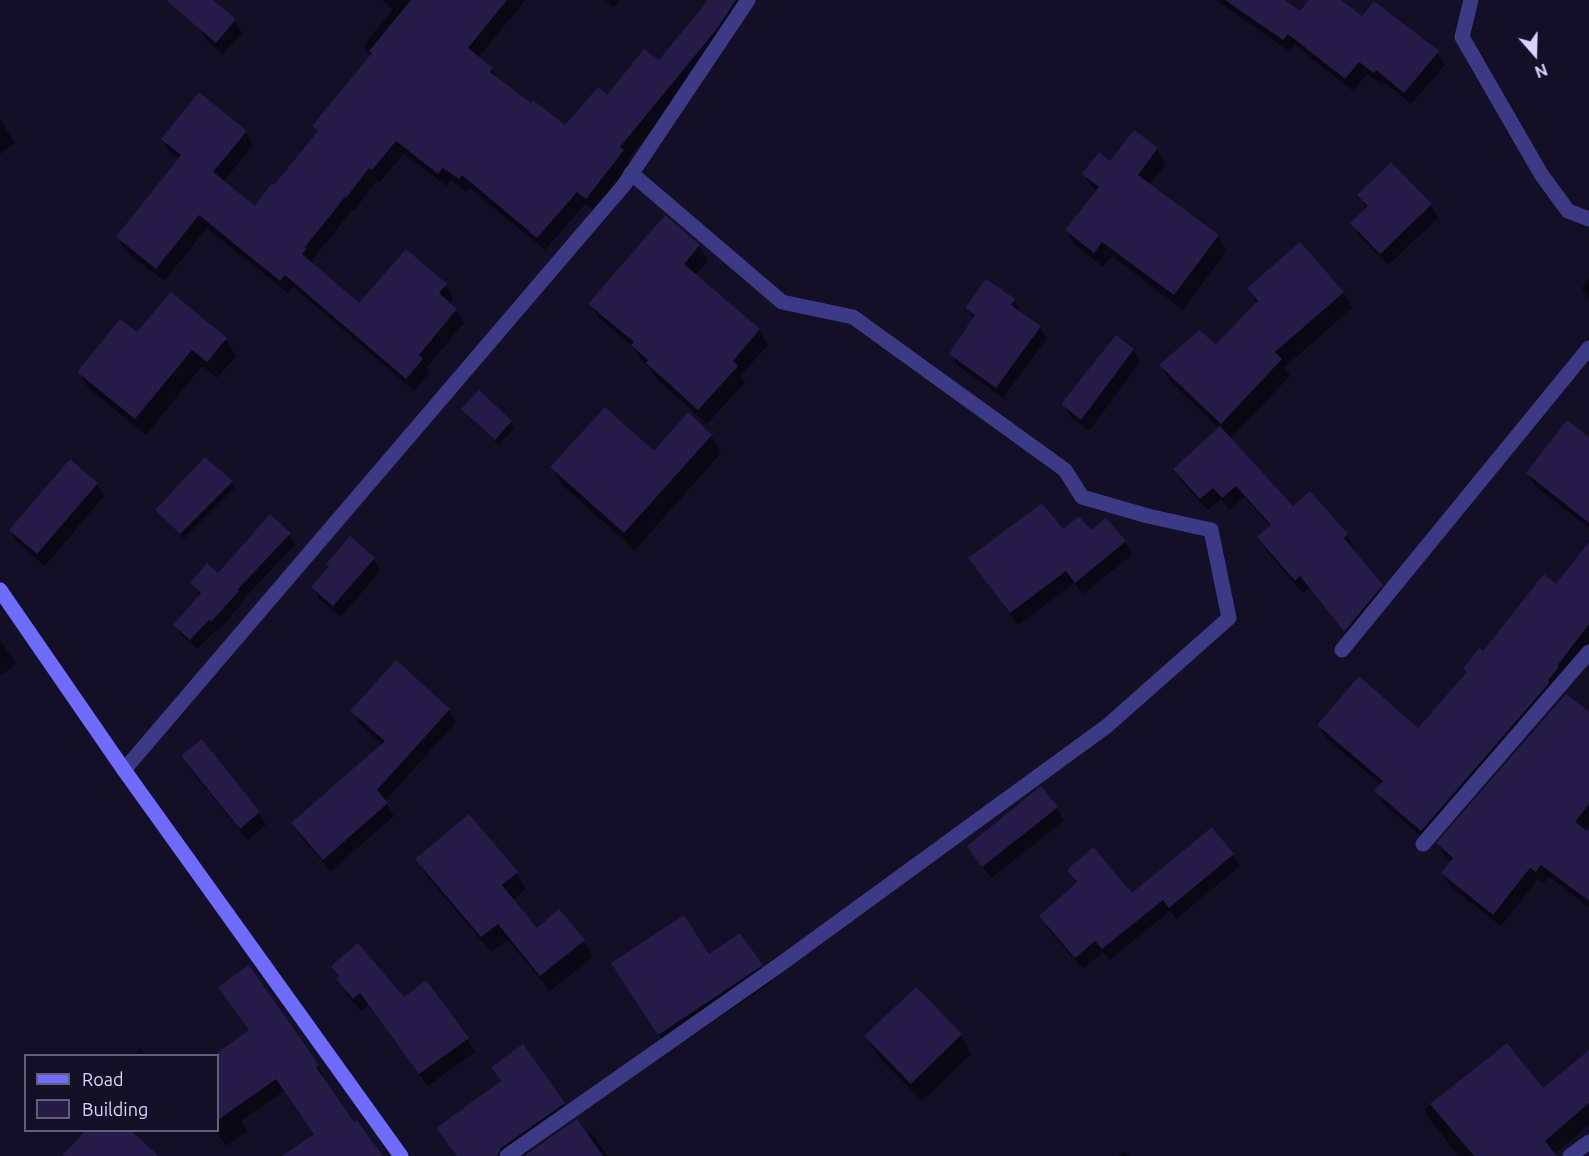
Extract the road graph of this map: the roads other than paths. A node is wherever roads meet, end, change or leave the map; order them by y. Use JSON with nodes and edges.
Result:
{"nodes":[{"id":1,"x":748,"y":0,"type":"edge"},
{"id":2,"x":1471,"y":0,"type":"edge"},
{"id":3,"x":631,"y":173,"type":"junction"},
{"id":4,"x":1589,"y":219,"type":"edge"},
{"id":5,"x":1589,"y":348,"type":"edge"},
{"id":6,"x":0,"y":590,"type":"edge"},
{"id":7,"x":1342,"y":650,"type":"dead end"},
{"id":8,"x":1589,"y":652,"type":"edge"},
{"id":9,"x":124,"y":770,"type":"junction"},
{"id":10,"x":1423,"y":844,"type":"dead end"},
{"id":11,"x":1589,"y":1142,"type":"edge"},
{"id":12,"x":401,"y":1156,"type":"edge"},
{"id":13,"x":507,"y":1156,"type":"edge"},
{"id":14,"x":1570,"y":1156,"type":"edge"}],
"edges":[{"from":1,"to":3,"type":"street"},
{"from":2,"to":4,"type":"street"},
{"from":3,"to":9,"type":"street"},
{"from":3,"to":13,"type":"street"},
{"from":5,"to":7,"type":"street"},
{"from":6,"to":9,"type":"street"},
{"from":8,"to":10,"type":"street"},
{"from":9,"to":12,"type":"street"},
{"from":11,"to":14,"type":"street"}]}
